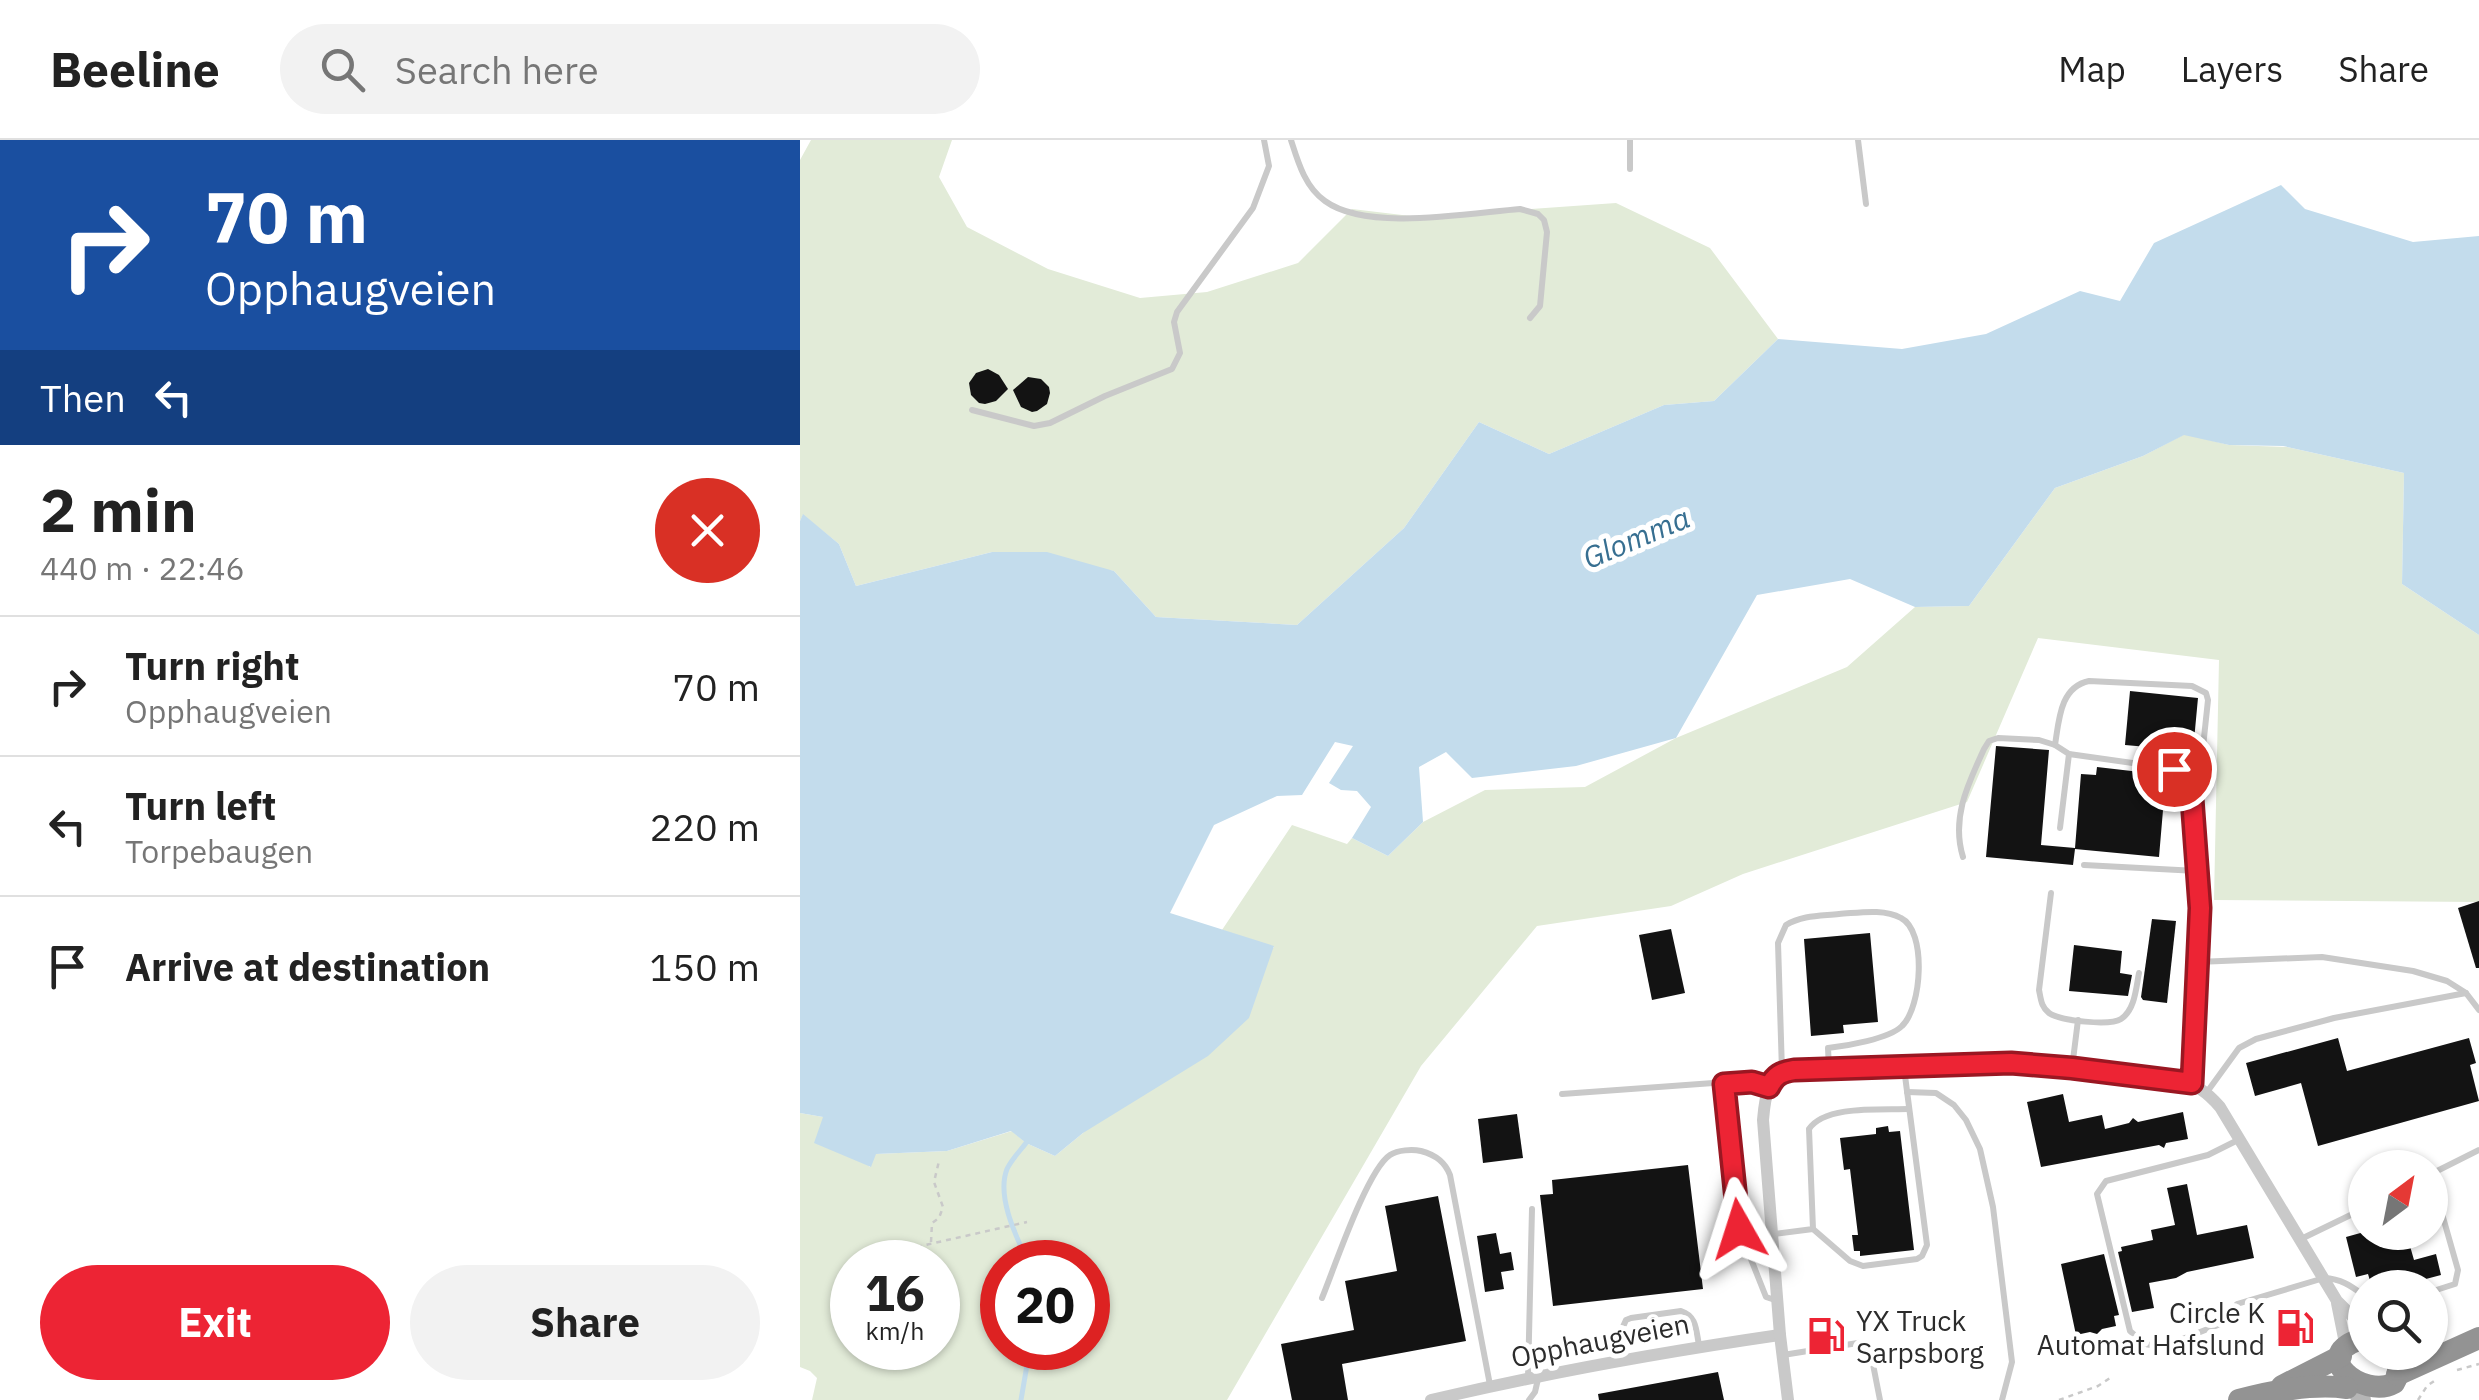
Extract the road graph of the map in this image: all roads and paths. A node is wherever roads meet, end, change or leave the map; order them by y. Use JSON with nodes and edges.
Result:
{"nodes":[{"id":1,"x":1264,"y":140,"type":"edge"},
{"id":2,"x":1291,"y":140,"type":"edge"},
{"id":3,"x":1630,"y":140,"type":"edge"},
{"id":4,"x":1858,"y":140,"type":"edge"},
{"id":5,"x":1630,"y":169,"type":"dead end"},
{"id":6,"x":1866,"y":204,"type":"dead end"},
{"id":7,"x":1530,"y":318,"type":"dead end"},
{"id":8,"x":972,"y":410,"type":"dead end"},
{"id":9,"x":2055,"y":745,"type":"junction"},
{"id":10,"x":2068,"y":754,"type":"junction"},
{"id":11,"x":2191,"y":785,"type":"junction"},
{"id":12,"x":2060,"y":828,"type":"dead end"},
{"id":13,"x":1964,"y":857,"type":"dead end"},
{"id":14,"x":2084,"y":864,"type":"dead end"},
{"id":15,"x":2197,"y":871,"type":"junction"},
{"id":16,"x":2051,"y":893,"type":"dead end"},
{"id":17,"x":2197,"y":962,"type":"junction"},
{"id":18,"x":2139,"y":974,"type":"dead end"},
{"id":19,"x":2466,"y":994,"type":"junction"},
{"id":20,"x":2479,"y":1010,"type":"edge"},
{"id":21,"x":2078,"y":1020,"type":"junction"},
{"id":22,"x":1904,"y":1067,"type":"junction"},
{"id":23,"x":2072,"y":1068,"type":"junction"},
{"id":24,"x":1829,"y":1069,"type":"junction"},
{"id":25,"x":1782,"y":1072,"type":"junction"},
{"id":26,"x":2192,"y":1083,"type":"junction"},
{"id":27,"x":1724,"y":1084,"type":"junction"},
{"id":28,"x":1769,"y":1087,"type":"junction"},
{"id":29,"x":1906,"y":1092,"type":"junction"},
{"id":30,"x":2206,"y":1092,"type":"junction"},
{"id":31,"x":1562,"y":1094,"type":"dead end"},
{"id":32,"x":1908,"y":1109,"type":"junction"},
{"id":33,"x":2239,"y":1139,"type":"junction"},
{"id":34,"x":2479,"y":1150,"type":"edge"},
{"id":35,"x":939,"y":1161,"type":"dead end"},
{"id":36,"x":2448,"y":1166,"type":"edge"},
{"id":37,"x":1532,"y":1209,"type":"dead end"},
{"id":38,"x":2348,"y":1216,"type":"edge"},
{"id":39,"x":1027,"y":1222,"type":"dead end"},
{"id":40,"x":1812,"y":1229,"type":"junction"},
{"id":41,"x":1772,"y":1234,"type":"junction"},
{"id":42,"x":2448,"y":1236,"type":"edge"},
{"id":43,"x":2300,"y":1239,"type":"junction"},
{"id":44,"x":930,"y":1240,"type":"edge"},
{"id":45,"x":940,"y":1240,"type":"edge"},
{"id":46,"x":2324,"y":1278,"type":"junction"},
{"id":47,"x":2348,"y":1284,"type":"edge"},
{"id":48,"x":2448,"y":1286,"type":"edge"},
{"id":49,"x":1322,"y":1298,"type":"dead end"},
{"id":50,"x":2337,"y":1301,"type":"junction"},
{"id":51,"x":1778,"y":1302,"type":"junction"},
{"id":52,"x":2348,"y":1312,"type":"edge"},
{"id":53,"x":1780,"y":1335,"type":"junction"},
{"id":54,"x":2479,"y":1336,"type":"edge"},
{"id":55,"x":2348,"y":1337,"type":"edge"},
{"id":56,"x":2448,"y":1340,"type":"edge"},
{"id":57,"x":1700,"y":1347,"type":"junction"},
{"id":58,"x":2348,"y":1349,"type":"edge"},
{"id":59,"x":2348,"y":1354,"type":"edge"},
{"id":60,"x":1783,"y":1356,"type":"junction"},
{"id":61,"x":1626,"y":1360,"type":"junction"},
{"id":62,"x":2479,"y":1364,"type":"edge"},
{"id":63,"x":2454,"y":1371,"type":"dead end"},
{"id":64,"x":2440,"y":1376,"type":"dead end"},
{"id":65,"x":2110,"y":1378,"type":"dead end"},
{"id":66,"x":1533,"y":1379,"type":"junction"},
{"id":67,"x":2393,"y":1379,"type":"edge"},
{"id":68,"x":1490,"y":1386,"type":"junction"},
{"id":69,"x":2274,"y":1390,"type":"junction"},
{"id":70,"x":2356,"y":1394,"type":"edge"},
{"id":71,"x":1431,"y":1400,"type":"edge"},
{"id":72,"x":1529,"y":1400,"type":"edge"},
{"id":73,"x":1788,"y":1400,"type":"edge"},
{"id":74,"x":1880,"y":1400,"type":"edge"},
{"id":75,"x":2002,"y":1400,"type":"edge"},
{"id":76,"x":2059,"y":1400,"type":"edge"},
{"id":77,"x":2239,"y":1400,"type":"edge"},
{"id":78,"x":2418,"y":1400,"type":"edge"}],
"edges":[{"from":1,"to":8,"type":"lane"},
{"from":2,"to":7,"type":"lane"},
{"from":3,"to":5,"type":"lane"},
{"from":4,"to":6,"type":"lane"},
{"from":9,"to":10,"type":"lane"},
{"from":9,"to":11,"type":"lane"},
{"from":9,"to":13,"type":"lane"},
{"from":10,"to":11,"type":"lane"},
{"from":10,"to":12,"type":"lane"},
{"from":11,"to":15,"type":"lane"},
{"from":14,"to":15,"type":"lane"},
{"from":15,"to":17,"type":"lane"},
{"from":16,"to":21,"type":"lane"},
{"from":17,"to":19,"type":"lane"},
{"from":17,"to":26,"type":"lane"},
{"from":18,"to":21,"type":"lane"},
{"from":19,"to":20,"type":"lane"},
{"from":19,"to":30,"type":"lane"},
{"from":21,"to":23,"type":"lane"},
{"from":22,"to":23,"type":"street"},
{"from":22,"to":24,"type":"street"},
{"from":22,"to":29,"type":"lane"},
{"from":23,"to":26,"type":"street"},
{"from":24,"to":25,"type":"street"},
{"from":24,"to":25,"type":"lane"},
{"from":25,"to":28,"type":"street"},
{"from":26,"to":30,"type":"street"},
{"from":27,"to":28,"type":"lane"},
{"from":27,"to":31,"type":"lane"},
{"from":27,"to":51,"type":"lane"},
{"from":28,"to":41,"type":"street"},
{"from":29,"to":32,"type":"lane"},
{"from":29,"to":75,"type":"lane"},
{"from":30,"to":33,"type":"street"},
{"from":32,"to":40,"type":"lane"},
{"from":32,"to":40,"type":"lane"},
{"from":33,"to":43,"type":"street"},
{"from":33,"to":46,"type":"lane"},
{"from":34,"to":36,"type":"lane"},
{"from":35,"to":44,"type":"path"},
{"from":37,"to":66,"type":"lane"},
{"from":38,"to":43,"type":"lane"},
{"from":39,"to":45,"type":"path"},
{"from":40,"to":41,"type":"lane"},
{"from":41,"to":51,"type":"street"},
{"from":42,"to":48,"type":"lane"},
{"from":43,"to":46,"type":"street"},
{"from":46,"to":47,"type":"lane"},
{"from":46,"to":50,"type":"street"},
{"from":49,"to":68,"type":"lane"},
{"from":50,"to":52,"type":"street"},
{"from":50,"to":55,"type":"street"},
{"from":51,"to":53,"type":"street"},
{"from":53,"to":57,"type":"street","name":"Opphaugveien"},
{"from":53,"to":60,"type":"street"},
{"from":54,"to":56,"type":"highway"},
{"from":54,"to":67,"type":"highway"},
{"from":57,"to":61,"type":"street","name":"Opphaugveien"},
{"from":57,"to":61,"type":"lane"},
{"from":58,"to":69,"type":"highway"},
{"from":59,"to":70,"type":"highway"},
{"from":60,"to":73,"type":"street"},
{"from":60,"to":74,"type":"lane"},
{"from":61,"to":66,"type":"street","name":"Opphaugveien"},
{"from":62,"to":63,"type":"path"},
{"from":64,"to":78,"type":"path"},
{"from":65,"to":76,"type":"path"},
{"from":66,"to":68,"type":"street","name":"Opphaugveien"},
{"from":66,"to":72,"type":"lane"},
{"from":67,"to":70,"type":"highway"},
{"from":68,"to":71,"type":"street","name":"Opphaugveien"},
{"from":69,"to":70,"type":"highway"},
{"from":69,"to":77,"type":"highway"}]}
